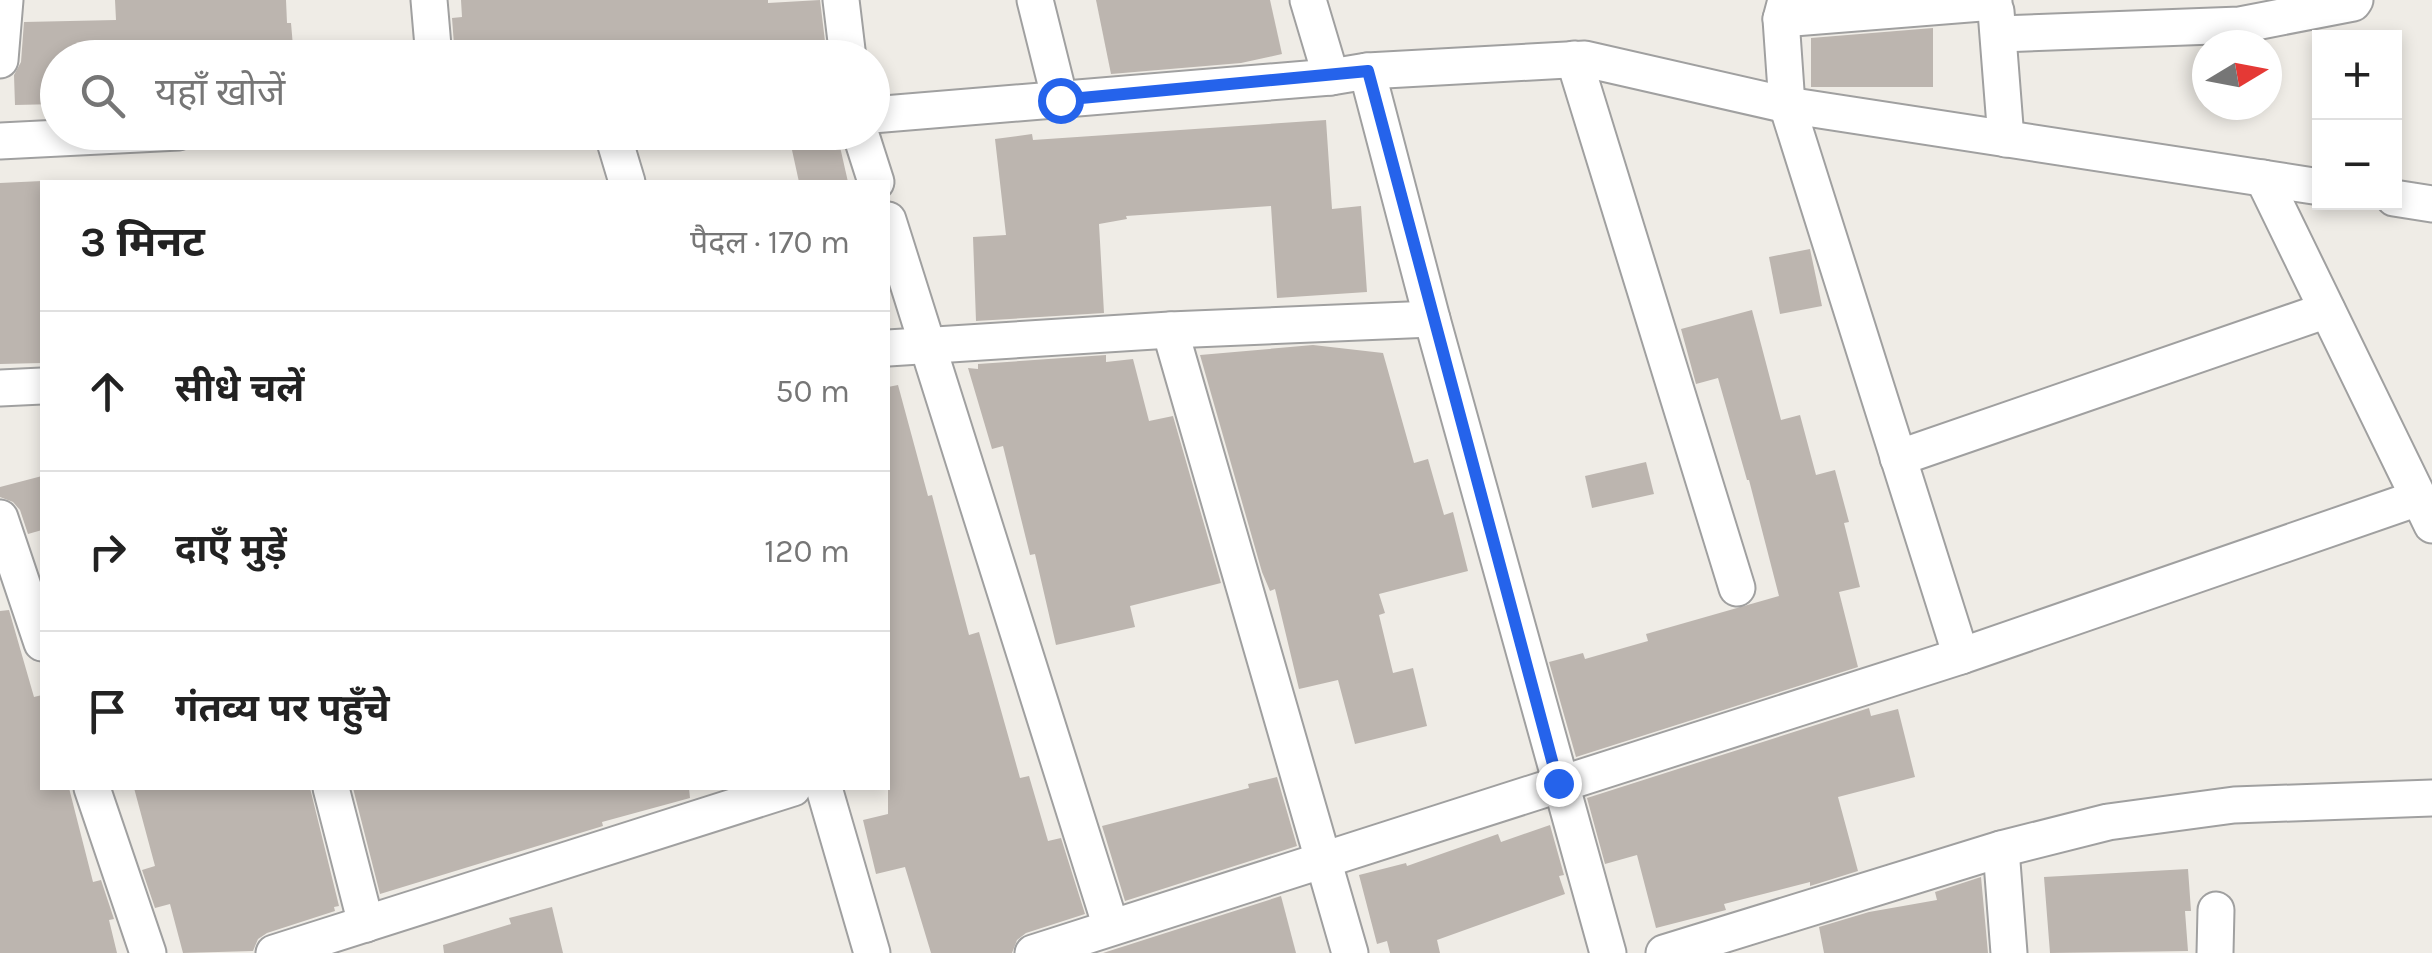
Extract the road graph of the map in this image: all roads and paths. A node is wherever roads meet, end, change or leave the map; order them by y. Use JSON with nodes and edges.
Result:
{"nodes":[{"id":1,"x":5,"y":0,"type":"edge"},
{"id":2,"x":429,"y":0,"type":"edge"},
{"id":3,"x":841,"y":0,"type":"edge"},
{"id":4,"x":1035,"y":0,"type":"edge"},
{"id":5,"x":1308,"y":0,"type":"edge"},
{"id":6,"x":2355,"y":0,"type":"edge"},
{"id":7,"x":1783,"y":10,"type":"edge"},
{"id":8,"x":1996,"y":12,"type":"edge"},
{"id":9,"x":2240,"y":13,"type":"edge"},
{"id":10,"x":432,"y":40,"type":"edge"},
{"id":11,"x":846,"y":40,"type":"edge"},
{"id":12,"x":0,"y":60,"type":"edge"},
{"id":13,"x":1574,"y":60,"type":"junction"},
{"id":14,"x":1368,"y":71,"type":"junction"},
{"id":15,"x":1330,"y":77,"type":"junction"},
{"id":16,"x":1060,"y":100,"type":"junction"},
{"id":17,"x":1787,"y":105,"type":"junction"},
{"id":18,"x":890,"y":114,"type":"edge"},
{"id":19,"x":2006,"y":138,"type":"junction"},
{"id":20,"x":40,"y":139,"type":"edge"},
{"id":21,"x":0,"y":141,"type":"edge"},
{"id":22,"x":617,"y":150,"type":"edge"},
{"id":23,"x":866,"y":150,"type":"edge"},
{"id":24,"x":2263,"y":178,"type":"junction"},
{"id":25,"x":626,"y":180,"type":"edge"},
{"id":26,"x":875,"y":180,"type":"edge"},
{"id":27,"x":2312,"y":185,"type":"edge"},
{"id":28,"x":2402,"y":199,"type":"edge"},
{"id":29,"x":2432,"y":204,"type":"edge"},
{"id":30,"x":890,"y":226,"type":"edge"},
{"id":31,"x":2328,"y":310,"type":"junction"},
{"id":32,"x":1432,"y":319,"type":"junction"},
{"id":33,"x":1170,"y":330,"type":"junction"},
{"id":34,"x":928,"y":346,"type":"junction"},
{"id":35,"x":890,"y":348,"type":"edge"},
{"id":36,"x":40,"y":386,"type":"edge"},
{"id":37,"x":0,"y":388,"type":"edge"},
{"id":38,"x":1898,"y":458,"type":"junction"},
{"id":39,"x":2425,"y":511,"type":"edge"},
{"id":40,"x":0,"y":518,"type":"edge"},
{"id":41,"x":1737,"y":588,"type":"dead end"},
{"id":42,"x":40,"y":637,"type":"edge"},
{"id":43,"x":1960,"y":656,"type":"junction"},
{"id":44,"x":1558,"y":783,"type":"junction"},
{"id":45,"x":93,"y":790,"type":"edge"},
{"id":46,"x":332,"y":790,"type":"edge"},
{"id":47,"x":787,"y":790,"type":"edge"},
{"id":48,"x":825,"y":790,"type":"edge"},
{"id":49,"x":2432,"y":798,"type":"edge"},
{"id":50,"x":2001,"y":850,"type":"junction"},
{"id":51,"x":1323,"y":859,"type":"junction"},
{"id":52,"x":2216,"y":910,"type":"dead end"},
{"id":53,"x":366,"y":924,"type":"junction"},
{"id":54,"x":1111,"y":927,"type":"junction"},
{"id":55,"x":148,"y":953,"type":"edge"},
{"id":56,"x":274,"y":953,"type":"edge"},
{"id":57,"x":872,"y":953,"type":"edge"},
{"id":58,"x":1033,"y":953,"type":"edge"},
{"id":59,"x":1350,"y":953,"type":"edge"},
{"id":60,"x":1608,"y":953,"type":"edge"},
{"id":61,"x":1664,"y":953,"type":"edge"},
{"id":62,"x":2009,"y":953,"type":"edge"},
{"id":63,"x":2215,"y":953,"type":"edge"}],
"edges":[{"from":1,"to":12,"type":"street"},
{"from":2,"to":10,"type":"street"},
{"from":3,"to":11,"type":"street"},
{"from":4,"to":16,"type":"street"},
{"from":5,"to":15,"type":"street"},
{"from":6,"to":9,"type":"street"},
{"from":7,"to":8,"type":"street"},
{"from":7,"to":17,"type":"street"},
{"from":8,"to":9,"type":"street"},
{"from":8,"to":19,"type":"street"},
{"from":13,"to":14,"type":"street"},
{"from":13,"to":17,"type":"street"},
{"from":13,"to":41,"type":"street"},
{"from":14,"to":15,"type":"street"},
{"from":14,"to":32,"type":"street"},
{"from":15,"to":16,"type":"street"},
{"from":16,"to":18,"type":"street"},
{"from":17,"to":19,"type":"street"},
{"from":17,"to":38,"type":"street"},
{"from":19,"to":24,"type":"street"},
{"from":20,"to":21,"type":"street"},
{"from":22,"to":25,"type":"street"},
{"from":23,"to":26,"type":"street"},
{"from":24,"to":27,"type":"street"},
{"from":24,"to":31,"type":"street"},
{"from":28,"to":29,"type":"street"},
{"from":30,"to":34,"type":"street"},
{"from":31,"to":38,"type":"street"},
{"from":31,"to":39,"type":"street"},
{"from":32,"to":33,"type":"street"},
{"from":32,"to":44,"type":"street"},
{"from":33,"to":34,"type":"street"},
{"from":33,"to":51,"type":"street"},
{"from":34,"to":35,"type":"street"},
{"from":34,"to":54,"type":"street"},
{"from":36,"to":37,"type":"street"},
{"from":38,"to":43,"type":"street"},
{"from":39,"to":43,"type":"street"},
{"from":40,"to":42,"type":"street"},
{"from":43,"to":44,"type":"street"},
{"from":44,"to":51,"type":"street"},
{"from":44,"to":60,"type":"street"},
{"from":45,"to":55,"type":"street"},
{"from":46,"to":53,"type":"street"},
{"from":47,"to":53,"type":"street"},
{"from":48,"to":57,"type":"street"},
{"from":49,"to":50,"type":"street"},
{"from":50,"to":61,"type":"street"},
{"from":50,"to":62,"type":"street"},
{"from":51,"to":54,"type":"street"},
{"from":51,"to":59,"type":"street"},
{"from":52,"to":63,"type":"street"},
{"from":53,"to":56,"type":"street"},
{"from":54,"to":58,"type":"street"}]}
